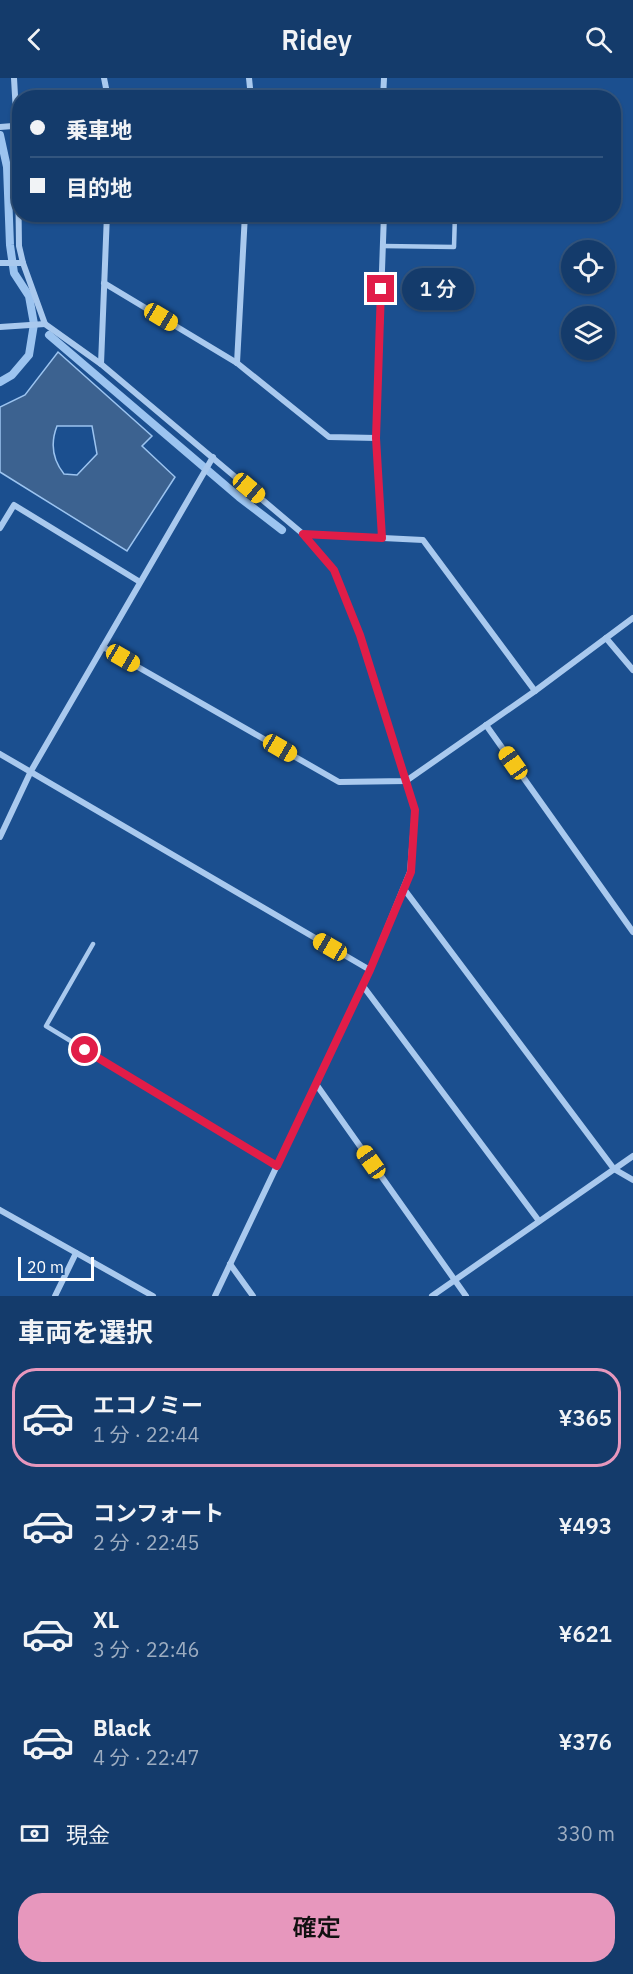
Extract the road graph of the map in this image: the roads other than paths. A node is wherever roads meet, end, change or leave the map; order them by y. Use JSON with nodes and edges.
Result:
{"nodes":[{"id":1,"x":19,"y":222,"type":"edge"},
{"id":2,"x":107,"y":222,"type":"edge"},
{"id":3,"x":245,"y":222,"type":"edge"},
{"id":4,"x":384,"y":222,"type":"edge"},
{"id":5,"x":455,"y":222,"type":"edge"},
{"id":6,"x":383,"y":246,"type":"junction"},
{"id":7,"x":0,"y":263,"type":"edge"},
{"id":8,"x":22,"y":263,"type":"junction"},
{"id":9,"x":104,"y":283,"type":"junction"},
{"id":10,"x":45,"y":324,"type":"junction"},
{"id":11,"x":0,"y":327,"type":"edge"},
{"id":12,"x":237,"y":363,"type":"junction"},
{"id":13,"x":101,"y":364,"type":"junction"},
{"id":14,"x":376,"y":438,"type":"junction"},
{"id":15,"x":213,"y":457,"type":"junction"},
{"id":16,"x":0,"y":528,"type":"edge"},
{"id":17,"x":303,"y":534,"type":"junction"},
{"id":18,"x":382,"y":538,"type":"junction"},
{"id":19,"x":140,"y":582,"type":"junction"},
{"id":20,"x":633,"y":618,"type":"edge"},
{"id":21,"x":606,"y":638,"type":"junction"},
{"id":22,"x":103,"y":647,"type":"junction"},
{"id":23,"x":633,"y":670,"type":"edge"},
{"id":24,"x":535,"y":691,"type":"junction"},
{"id":25,"x":486,"y":725,"type":"junction"},
{"id":26,"x":0,"y":754,"type":"edge"},
{"id":27,"x":31,"y":771,"type":"junction"},
{"id":28,"x":406,"y":781,"type":"junction"},
{"id":29,"x":0,"y":837,"type":"edge"},
{"id":30,"x":404,"y":889,"type":"junction"},
{"id":31,"x":633,"y":932,"type":"edge"},
{"id":32,"x":93,"y":944,"type":"dead end"},
{"id":33,"x":370,"y":970,"type":"junction"},
{"id":34,"x":363,"y":986,"type":"junction"},
{"id":35,"x":316,"y":1084,"type":"junction"},
{"id":36,"x":633,"y":1156,"type":"edge"},
{"id":37,"x":277,"y":1166,"type":"junction"},
{"id":38,"x":614,"y":1169,"type":"junction"},
{"id":39,"x":633,"y":1180,"type":"edge"},
{"id":40,"x":0,"y":1210,"type":"edge"},
{"id":41,"x":539,"y":1221,"type":"junction"},
{"id":42,"x":76,"y":1252,"type":"junction"},
{"id":43,"x":230,"y":1264,"type":"junction"},
{"id":44,"x":454,"y":1280,"type":"junction"},
{"id":45,"x":55,"y":1296,"type":"edge"},
{"id":46,"x":153,"y":1296,"type":"edge"},
{"id":47,"x":215,"y":1296,"type":"edge"},
{"id":48,"x":253,"y":1296,"type":"edge"},
{"id":49,"x":432,"y":1296,"type":"edge"},
{"id":50,"x":466,"y":1296,"type":"edge"}],
"edges":[{"from":1,"to":8,"type":"street"},
{"from":2,"to":9,"type":"street"},
{"from":3,"to":12,"type":"street"},
{"from":4,"to":6,"type":"street"},
{"from":5,"to":6,"type":"lane"},
{"from":6,"to":14,"type":"street"},
{"from":7,"to":8,"type":"street"},
{"from":8,"to":10,"type":"street"},
{"from":9,"to":12,"type":"street"},
{"from":9,"to":13,"type":"street"},
{"from":10,"to":11,"type":"street"},
{"from":10,"to":13,"type":"street"},
{"from":12,"to":14,"type":"street"},
{"from":13,"to":15,"type":"street"},
{"from":14,"to":18,"type":"street"},
{"from":15,"to":17,"type":"street"},
{"from":15,"to":19,"type":"street"},
{"from":16,"to":19,"type":"street"},
{"from":17,"to":18,"type":"street"},
{"from":17,"to":28,"type":"street"},
{"from":18,"to":24,"type":"street"},
{"from":19,"to":22,"type":"street"},
{"from":20,"to":21,"type":"street"},
{"from":21,"to":23,"type":"street"},
{"from":21,"to":24,"type":"street"},
{"from":22,"to":27,"type":"street"},
{"from":22,"to":28,"type":"street"},
{"from":24,"to":25,"type":"street"},
{"from":25,"to":28,"type":"street"},
{"from":25,"to":31,"type":"street"},
{"from":26,"to":27,"type":"street"},
{"from":27,"to":29,"type":"street"},
{"from":27,"to":33,"type":"street"},
{"from":28,"to":30,"type":"street"},
{"from":30,"to":33,"type":"street"},
{"from":30,"to":38,"type":"street"},
{"from":32,"to":37,"type":"lane"},
{"from":33,"to":34,"type":"street"},
{"from":34,"to":35,"type":"street"},
{"from":34,"to":41,"type":"street"},
{"from":35,"to":37,"type":"street"},
{"from":35,"to":44,"type":"street"},
{"from":36,"to":38,"type":"street"},
{"from":37,"to":43,"type":"street"},
{"from":38,"to":39,"type":"street"},
{"from":38,"to":41,"type":"street"},
{"from":40,"to":42,"type":"street"},
{"from":41,"to":44,"type":"street"},
{"from":42,"to":45,"type":"street"},
{"from":42,"to":46,"type":"street"},
{"from":43,"to":47,"type":"street"},
{"from":43,"to":48,"type":"street"},
{"from":44,"to":49,"type":"street"},
{"from":44,"to":50,"type":"street"}]}
